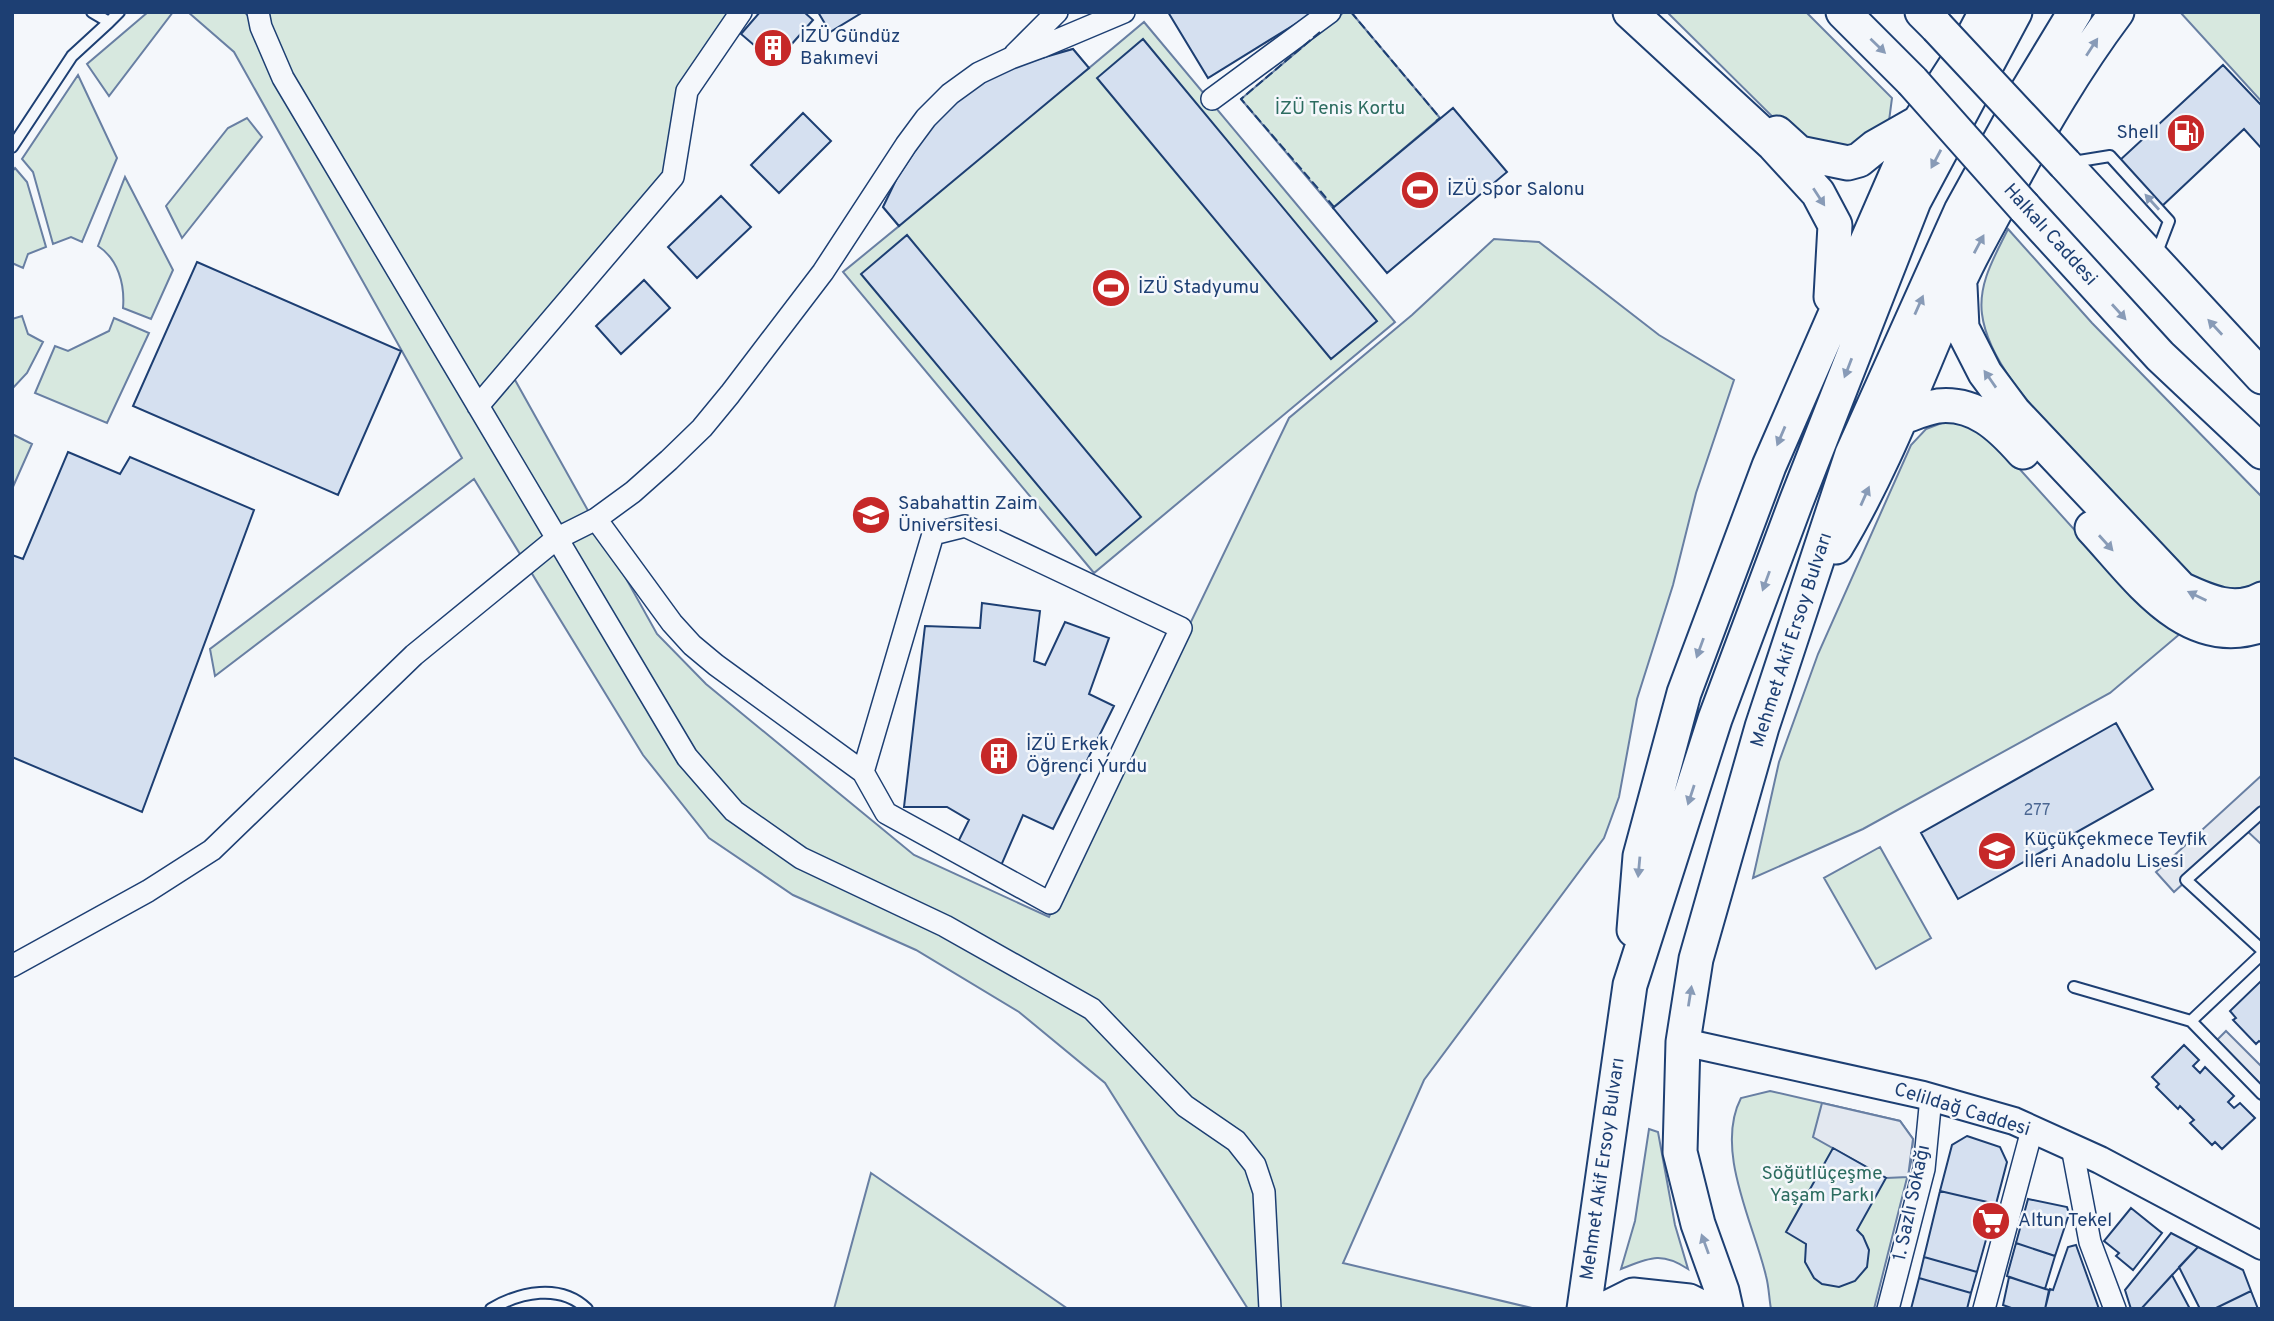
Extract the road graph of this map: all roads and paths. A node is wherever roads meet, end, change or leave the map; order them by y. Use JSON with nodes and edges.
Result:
{"nodes":[{"id":1,"x":92,"y":12,"type":"edge"},
{"id":2,"x":119,"y":12,"type":"edge"},
{"id":3,"x":258,"y":12,"type":"edge"},
{"id":4,"x":741,"y":12,"type":"edge"},
{"id":5,"x":1057,"y":12,"type":"edge"},
{"id":6,"x":1124,"y":12,"type":"edge"},
{"id":7,"x":1330,"y":12,"type":"edge"},
{"id":8,"x":1630,"y":12,"type":"edge"},
{"id":9,"x":1651,"y":12,"type":"edge"},
{"id":10,"x":1843,"y":12,"type":"edge"},
{"id":11,"x":1986,"y":12,"type":"edge"},
{"id":12,"x":2015,"y":12,"type":"edge"},
{"id":13,"x":2075,"y":12,"type":"edge"},
{"id":14,"x":2117,"y":12,"type":"edge"},
{"id":15,"x":1929,"y":20,"type":"edge"},
{"id":16,"x":109,"y":22,"type":"junction"},
{"id":17,"x":1010,"y":58,"type":"junction"},
{"id":18,"x":1212,"y":99,"type":"dead end"},
{"id":19,"x":1919,"y":122,"type":"junction"},
{"id":20,"x":12,"y":147,"type":"edge"},
{"id":21,"x":1960,"y":279,"type":"junction"},
{"id":22,"x":1828,"y":328,"type":"junction"},
{"id":23,"x":2262,"y":377,"type":"edge"},
{"id":24,"x":478,"y":406,"type":"junction"},
{"id":25,"x":1900,"y":418,"type":"junction"},
{"id":26,"x":2262,"y":453,"type":"edge"},
{"id":27,"x":596,"y":519,"type":"junction"},
{"id":28,"x":556,"y":539,"type":"junction"},
{"id":29,"x":1805,"y":597,"type":"junction"},
{"id":30,"x":2262,"y":598,"type":"edge"},
{"id":31,"x":2262,"y":625,"type":"edge"},
{"id":32,"x":863,"y":772,"type":"junction"},
{"id":33,"x":2262,"y":811,"type":"edge"},
{"id":34,"x":2262,"y":952,"type":"edge"},
{"id":35,"x":12,"y":966,"type":"edge"},
{"id":36,"x":1630,"y":985,"type":"junction"},
{"id":37,"x":2074,"y":987,"type":"dead end"},
{"id":38,"x":2191,"y":1021,"type":"junction"},
{"id":39,"x":1683,"y":1042,"type":"junction"},
{"id":40,"x":2262,"y":1094,"type":"edge"},
{"id":41,"x":1931,"y":1097,"type":"junction"},
{"id":42,"x":2032,"y":1129,"type":"junction"},
{"id":43,"x":2072,"y":1147,"type":"junction"},
{"id":44,"x":2262,"y":1246,"type":"edge"},
{"id":45,"x":491,"y":1309,"type":"edge"},
{"id":46,"x":587,"y":1309,"type":"edge"},
{"id":47,"x":1270,"y":1309,"type":"edge"},
{"id":48,"x":1584,"y":1309,"type":"edge"},
{"id":49,"x":1605,"y":1309,"type":"edge"},
{"id":50,"x":1705,"y":1309,"type":"edge"},
{"id":51,"x":1726,"y":1309,"type":"edge"},
{"id":52,"x":1888,"y":1309,"type":"edge"},
{"id":53,"x":1984,"y":1309,"type":"edge"},
{"id":54,"x":2115,"y":1309,"type":"edge"}],
"edges":[{"from":1,"to":16,"type":"lane"},
{"from":2,"to":16,"type":"lane"},
{"from":3,"to":24,"type":"street"},
{"from":4,"to":24,"type":"street"},
{"from":5,"to":17,"type":"street"},
{"from":6,"to":17,"type":"street"},
{"from":7,"to":18,"type":"street"},
{"from":8,"to":22,"type":"main road","one_way":true},
{"from":9,"to":19,"type":"main road"},
{"from":10,"to":26,"type":"main road","name":"Halkalı Caddesi","one_way":true,"bridge":true},
{"from":11,"to":19,"type":"main road"},
{"from":12,"to":36,"type":"main road","name":"Mehmet Akif Ersoy Bulvarı","one_way":true},
{"from":29,"to":13,"type":"main road","name":"Mehmet Akif Ersoy Bulvarı","one_way":true},
{"from":21,"to":14,"type":"main road","one_way":true},
{"from":23,"to":15,"type":"main road","one_way":true,"bridge":true},
{"from":16,"to":20,"type":"lane"},
{"from":17,"to":27,"type":"street"},
{"from":19,"to":22,"type":"main road"},
{"from":21,"to":25,"type":"main road"},
{"from":30,"to":21,"type":"main road","one_way":true},
{"from":22,"to":36,"type":"main road","one_way":true},
{"from":24,"to":28,"type":"street"},
{"from":29,"to":25,"type":"main road","one_way":true},
{"from":25,"to":31,"type":"main road","one_way":true},
{"from":27,"to":28,"type":"street"},
{"from":27,"to":32,"type":"street"},
{"from":28,"to":35,"type":"street"},
{"from":28,"to":47,"type":"street"},
{"from":39,"to":29,"type":"main road","name":"Mehmet Akif Ersoy Bulvarı","one_way":true},
{"from":32,"to":32,"type":"street"},
{"from":33,"to":34,"type":"lane"},
{"from":34,"to":38,"type":"lane"},
{"from":36,"to":48,"type":"main road","name":"Mehmet Akif Ersoy Bulvarı"},
{"from":37,"to":38,"type":"lane"},
{"from":38,"to":40,"type":"lane"},
{"from":39,"to":41,"type":"street","name":"Celildağ Caddesi"},
{"from":51,"to":39,"type":"main road","name":"Mehmet Akif Ersoy Bulvarı","one_way":true},
{"from":41,"to":42,"type":"street","name":"Celildağ Caddesi"},
{"from":41,"to":52,"type":"street","name":"1. Sazlı Sokağı"},
{"from":42,"to":43,"type":"street","name":"Celildağ Caddesi"},
{"from":42,"to":53,"type":"street"},
{"from":43,"to":44,"type":"street","name":"Celildağ Caddesi"},
{"from":43,"to":54,"type":"street"},
{"from":45,"to":46,"type":"lane"},
{"from":49,"to":50,"type":"main road"}]}
